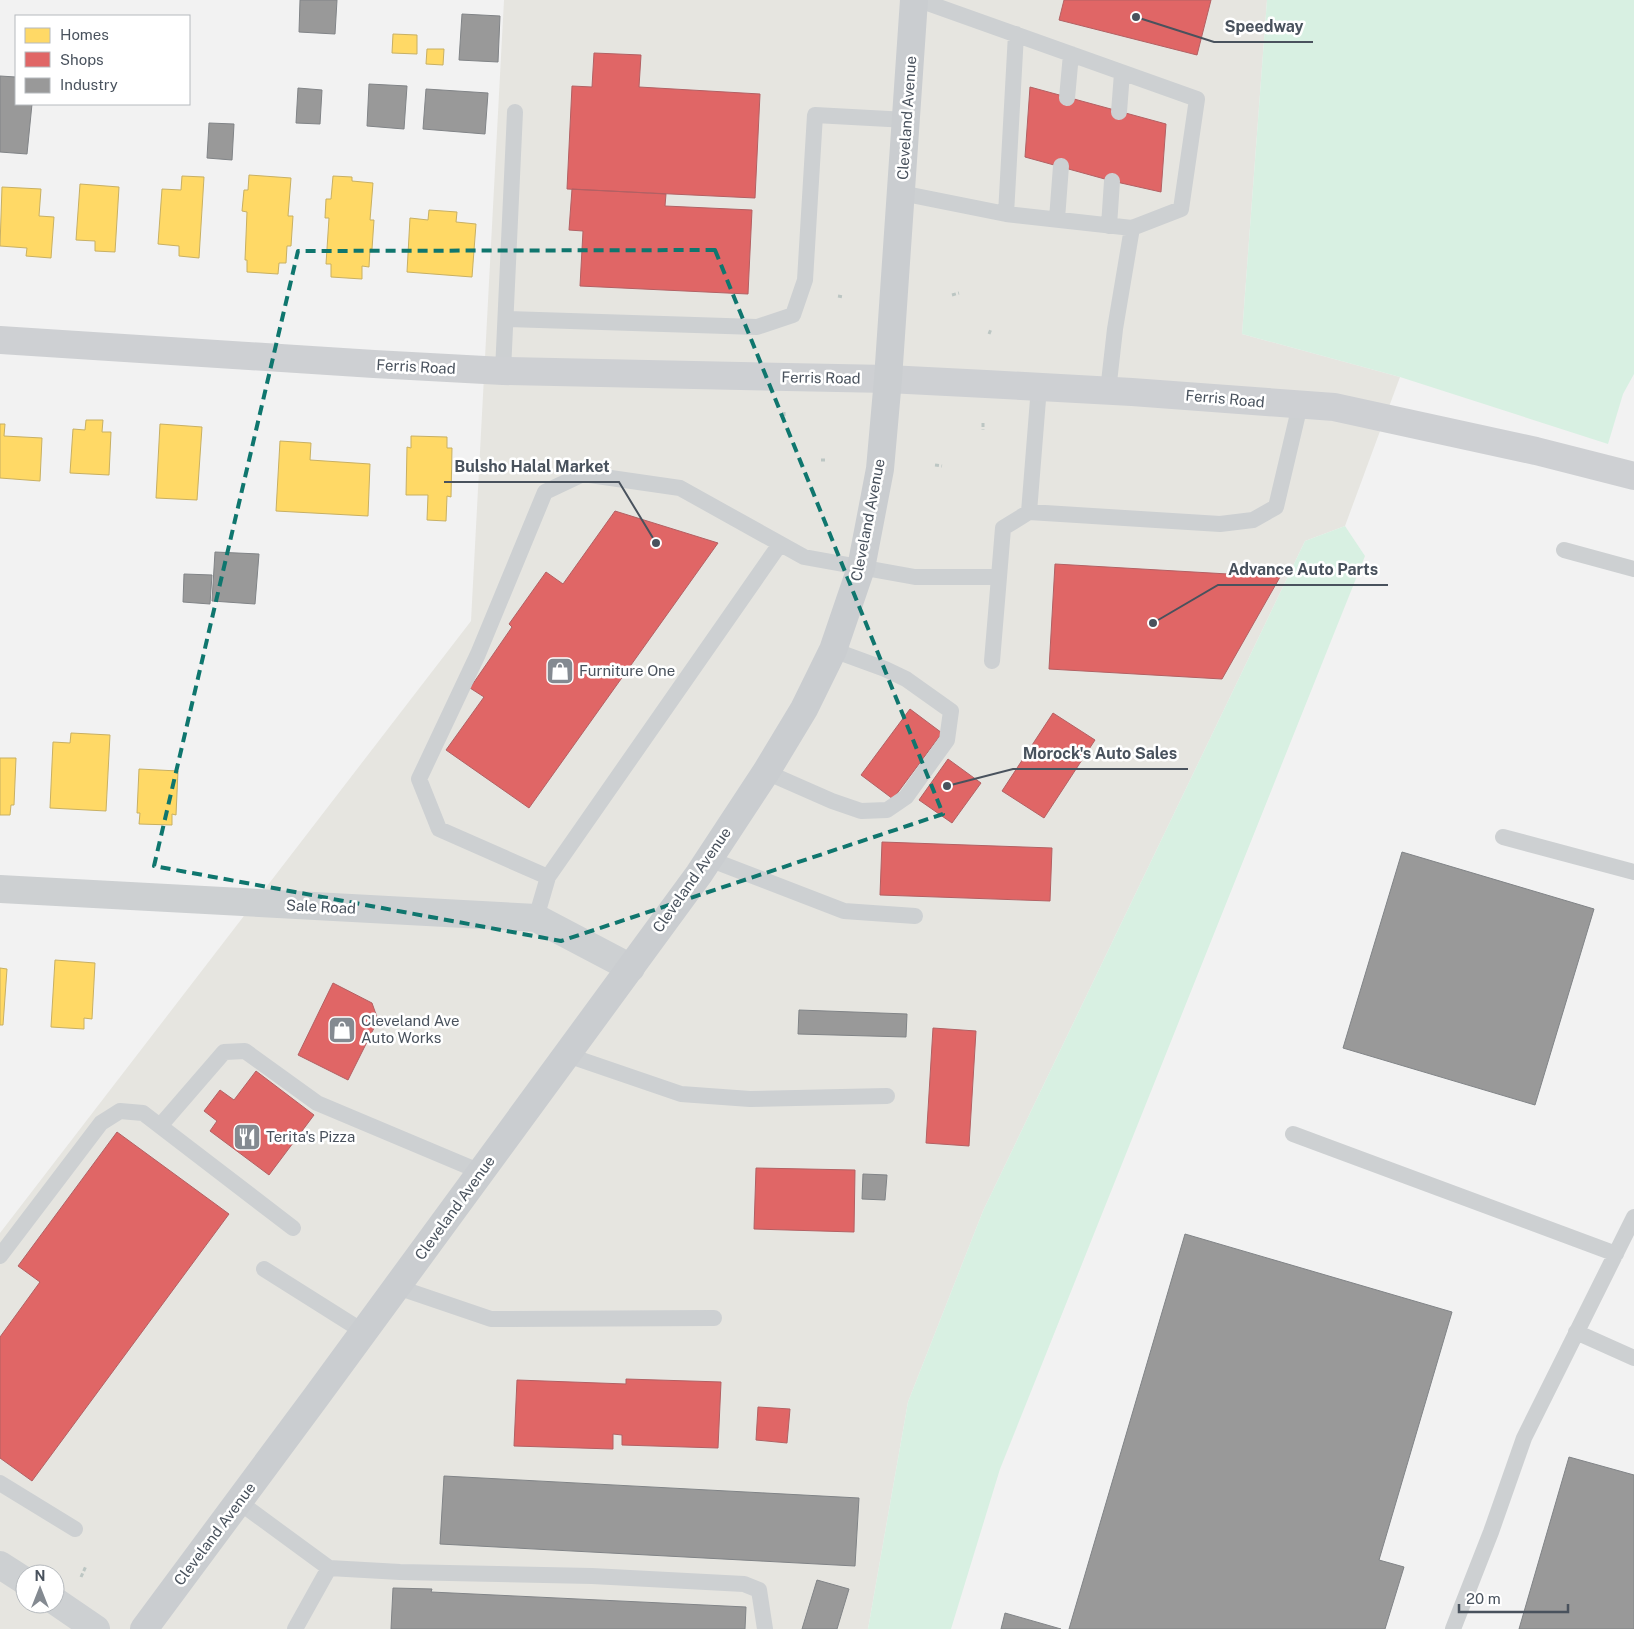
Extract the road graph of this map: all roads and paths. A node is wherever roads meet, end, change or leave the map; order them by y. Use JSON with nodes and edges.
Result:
{"nodes":[{"id":1,"x":914,"y":0,"type":"edge"},
{"id":2,"x":919,"y":0,"type":"edge"},
{"id":3,"x":1016,"y":34,"type":"junction"},
{"id":4,"x":1071,"y":54,"type":"junction"},
{"id":5,"x":1122,"y":73,"type":"junction"},
{"id":6,"x":1067,"y":98,"type":"dead end"},
{"id":7,"x":515,"y":112,"type":"dead end"},
{"id":8,"x":1118,"y":112,"type":"dead end"},
{"id":9,"x":907,"y":120,"type":"junction"},
{"id":10,"x":1061,"y":166,"type":"dead end"},
{"id":11,"x":1112,"y":181,"type":"dead end"},
{"id":12,"x":902,"y":193,"type":"junction"},
{"id":13,"x":1006,"y":214,"type":"junction"},
{"id":14,"x":1057,"y":219,"type":"junction"},
{"id":15,"x":1109,"y":226,"type":"junction"},
{"id":16,"x":1132,"y":228,"type":"junction"},
{"id":17,"x":959,"y":293,"type":"dead end"},
{"id":18,"x":952,"y":295,"type":"dead end"},
{"id":19,"x":838,"y":296,"type":"dead end"},
{"id":20,"x":844,"y":297,"type":"dead end"},
{"id":21,"x":506,"y":319,"type":"junction"},
{"id":22,"x":991,"y":329,"type":"dead end"},
{"id":23,"x":989,"y":334,"type":"dead end"},
{"id":24,"x":0,"y":340,"type":"edge"},
{"id":25,"x":503,"y":371,"type":"junction"},
{"id":26,"x":888,"y":379,"type":"junction"},
{"id":27,"x":1039,"y":387,"type":"junction"},
{"id":28,"x":1108,"y":390,"type":"junction"},
{"id":29,"x":1300,"y":405,"type":"junction"},
{"id":30,"x":784,"y":412,"type":"dead end"},
{"id":31,"x":784,"y":419,"type":"dead end"},
{"id":32,"x":982,"y":423,"type":"dead end"},
{"id":33,"x":982,"y":430,"type":"dead end"},
{"id":34,"x":821,"y":460,"type":"dead end"},
{"id":35,"x":827,"y":460,"type":"dead end"},
{"id":36,"x":935,"y":465,"type":"dead end"},
{"id":37,"x":942,"y":466,"type":"dead end"},
{"id":38,"x":1634,"y":476,"type":"edge"},
{"id":39,"x":1029,"y":512,"type":"junction"},
{"id":40,"x":780,"y":544,"type":"junction"},
{"id":41,"x":1564,"y":550,"type":"dead end"},
{"id":42,"x":861,"y":568,"type":"junction"},
{"id":43,"x":1634,"y":569,"type":"edge"},
{"id":44,"x":999,"y":577,"type":"junction"},
{"id":45,"x":832,"y":650,"type":"junction"},
{"id":46,"x":992,"y":662,"type":"dead end"},
{"id":47,"x":766,"y":772,"type":"junction"},
{"id":48,"x":1503,"y":837,"type":"dead end"},
{"id":49,"x":709,"y":859,"type":"junction"},
{"id":50,"x":1634,"y":872,"type":"edge"},
{"id":51,"x":548,"y":877,"type":"junction"},
{"id":52,"x":0,"y":889,"type":"edge"},
{"id":53,"x":914,"y":916,"type":"dead end"},
{"id":54,"x":536,"y":918,"type":"junction"},
{"id":55,"x":631,"y":968,"type":"junction"},
{"id":56,"x":566,"y":1056,"type":"junction"},
{"id":57,"x":888,"y":1096,"type":"dead end"},
{"id":58,"x":160,"y":1126,"type":"junction"},
{"id":59,"x":1293,"y":1134,"type":"dead end"},
{"id":60,"x":481,"y":1172,"type":"junction"},
{"id":61,"x":1634,"y":1216,"type":"edge"},
{"id":62,"x":293,"y":1228,"type":"dead end"},
{"id":63,"x":1616,"y":1254,"type":"junction"},
{"id":64,"x":0,"y":1256,"type":"edge"},
{"id":65,"x":264,"y":1269,"type":"dead end"},
{"id":66,"x":397,"y":1287,"type":"junction"},
{"id":67,"x":714,"y":1318,"type":"dead end"},
{"id":68,"x":364,"y":1332,"type":"junction"},
{"id":69,"x":1576,"y":1332,"type":"junction"},
{"id":70,"x":1634,"y":1358,"type":"edge"},
{"id":71,"x":0,"y":1482,"type":"edge"},
{"id":72,"x":239,"y":1502,"type":"junction"},
{"id":73,"x":75,"y":1529,"type":"dead end"},
{"id":74,"x":0,"y":1565,"type":"edge"},
{"id":75,"x":86,"y":1566,"type":"dead end"},
{"id":76,"x":329,"y":1568,"type":"junction"},
{"id":77,"x":15,"y":1575,"type":"edge"},
{"id":78,"x":81,"y":1577,"type":"dead end"},
{"id":79,"x":65,"y":1608,"type":"edge"},
{"id":80,"x":96,"y":1629,"type":"edge"},
{"id":81,"x":144,"y":1629,"type":"edge"},
{"id":82,"x":295,"y":1629,"type":"edge"},
{"id":83,"x":765,"y":1629,"type":"edge"},
{"id":84,"x":1453,"y":1629,"type":"edge"}],
"edges":[{"from":1,"to":9,"type":"main road","name":"Cleveland Avenue"},
{"from":2,"to":3,"type":"lane"},
{"from":3,"to":4,"type":"lane"},
{"from":3,"to":13,"type":"lane"},
{"from":4,"to":5,"type":"lane"},
{"from":4,"to":6,"type":"lane"},
{"from":5,"to":8,"type":"lane"},
{"from":5,"to":16,"type":"lane"},
{"from":7,"to":21,"type":"lane"},
{"from":9,"to":12,"type":"main road","name":"Cleveland Avenue"},
{"from":9,"to":21,"type":"lane"},
{"from":10,"to":14,"type":"lane"},
{"from":11,"to":15,"type":"lane"},
{"from":12,"to":13,"type":"lane"},
{"from":12,"to":26,"type":"main road","name":"Cleveland Avenue"},
{"from":13,"to":14,"type":"lane"},
{"from":14,"to":15,"type":"lane"},
{"from":15,"to":16,"type":"lane"},
{"from":16,"to":28,"type":"lane"},
{"from":17,"to":18,"type":"path"},
{"from":19,"to":20,"type":"path"},
{"from":21,"to":25,"type":"lane"},
{"from":22,"to":23,"type":"path"},
{"from":24,"to":25,"type":"main road","name":"Ferris Road"},
{"from":25,"to":26,"type":"main road","name":"Ferris Road"},
{"from":26,"to":27,"type":"main road","name":"Ferris Road"},
{"from":26,"to":42,"type":"main road","name":"Cleveland Avenue"},
{"from":27,"to":28,"type":"main road","name":"Ferris Road"},
{"from":27,"to":39,"type":"lane"},
{"from":28,"to":29,"type":"main road","name":"Ferris Road"},
{"from":29,"to":38,"type":"main road","name":"Ferris Road"},
{"from":29,"to":39,"type":"lane"},
{"from":30,"to":31,"type":"path"},
{"from":32,"to":33,"type":"path"},
{"from":34,"to":35,"type":"path"},
{"from":36,"to":37,"type":"path"},
{"from":39,"to":44,"type":"lane"},
{"from":40,"to":42,"type":"lane"},
{"from":40,"to":51,"type":"lane"},
{"from":40,"to":51,"type":"lane"},
{"from":41,"to":43,"type":"lane"},
{"from":42,"to":44,"type":"lane"},
{"from":42,"to":45,"type":"main road","name":"Cleveland Avenue"},
{"from":44,"to":46,"type":"lane"},
{"from":45,"to":47,"type":"main road","name":"Cleveland Avenue"},
{"from":45,"to":47,"type":"lane"},
{"from":47,"to":49,"type":"main road","name":"Cleveland Avenue"},
{"from":48,"to":50,"type":"lane"},
{"from":49,"to":53,"type":"lane"},
{"from":49,"to":55,"type":"main road","name":"Cleveland Avenue"},
{"from":51,"to":54,"type":"lane"},
{"from":52,"to":54,"type":"street","name":"Sale Road"},
{"from":54,"to":55,"type":"street","name":"Sale Road"},
{"from":55,"to":56,"type":"main road","name":"Cleveland Avenue"},
{"from":56,"to":57,"type":"lane"},
{"from":56,"to":60,"type":"main road","name":"Cleveland Avenue"},
{"from":58,"to":60,"type":"lane"},
{"from":58,"to":62,"type":"lane"},
{"from":58,"to":64,"type":"lane"},
{"from":59,"to":63,"type":"lane"},
{"from":60,"to":66,"type":"main road","name":"Cleveland Avenue"},
{"from":61,"to":63,"type":"lane"},
{"from":63,"to":69,"type":"lane"},
{"from":65,"to":68,"type":"lane"},
{"from":66,"to":67,"type":"lane"},
{"from":66,"to":68,"type":"main road","name":"Cleveland Avenue"},
{"from":68,"to":72,"type":"main road","name":"Cleveland Avenue"},
{"from":69,"to":70,"type":"lane"},
{"from":69,"to":84,"type":"lane"},
{"from":71,"to":73,"type":"lane"},
{"from":72,"to":76,"type":"lane"},
{"from":72,"to":81,"type":"main road","name":"Cleveland Avenue"},
{"from":74,"to":77,"type":"street"},
{"from":75,"to":78,"type":"path"},
{"from":76,"to":82,"type":"lane"},
{"from":76,"to":83,"type":"lane"},
{"from":79,"to":80,"type":"street"}]}
